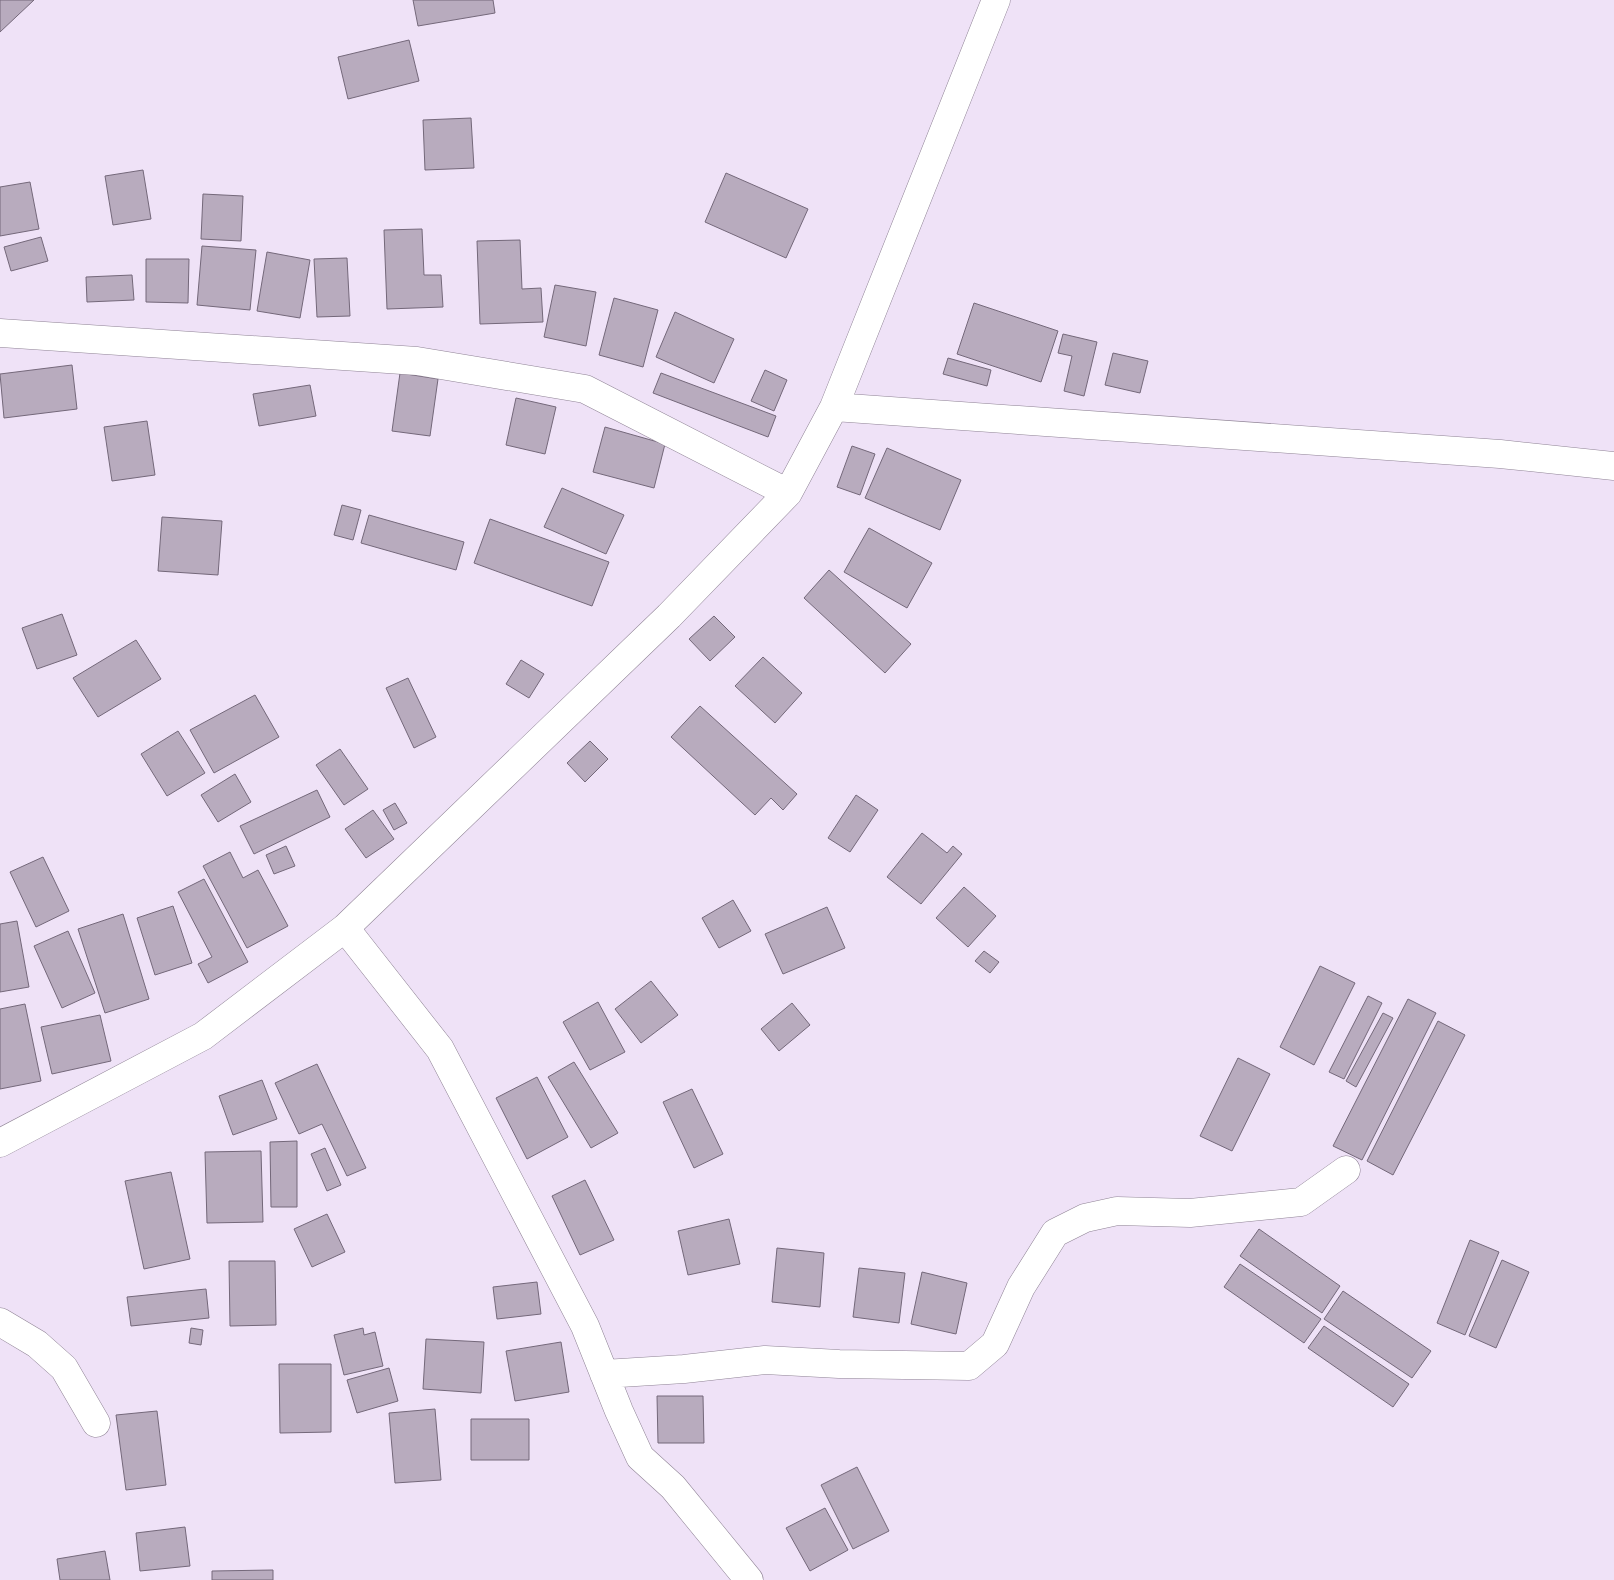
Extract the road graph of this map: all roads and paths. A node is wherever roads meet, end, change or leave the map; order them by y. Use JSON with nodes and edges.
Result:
{"nodes":[{"id":1,"x":996,"y":0,"type":"edge"},
{"id":2,"x":0,"y":332,"type":"edge"},
{"id":3,"x":834,"y":406,"type":"junction"},
{"id":4,"x":1614,"y":466,"type":"edge"},
{"id":5,"x":788,"y":493,"type":"junction"},
{"id":6,"x":345,"y":928,"type":"junction"},
{"id":7,"x":0,"y":1143,"type":"edge"},
{"id":8,"x":1346,"y":1170,"type":"dead end"},
{"id":9,"x":0,"y":1322,"type":"edge"},
{"id":10,"x":604,"y":1374,"type":"junction"},
{"id":11,"x":96,"y":1423,"type":"dead end"},
{"id":12,"x":749,"y":1580,"type":"edge"}],
"edges":[{"from":1,"to":3,"type":"street"},
{"from":2,"to":5,"type":"street"},
{"from":3,"to":4,"type":"street"},
{"from":3,"to":5,"type":"street"},
{"from":5,"to":6,"type":"street"},
{"from":6,"to":7,"type":"street"},
{"from":6,"to":10,"type":"street"},
{"from":8,"to":10,"type":"street"},
{"from":9,"to":11,"type":"street"},
{"from":10,"to":12,"type":"street"}]}
